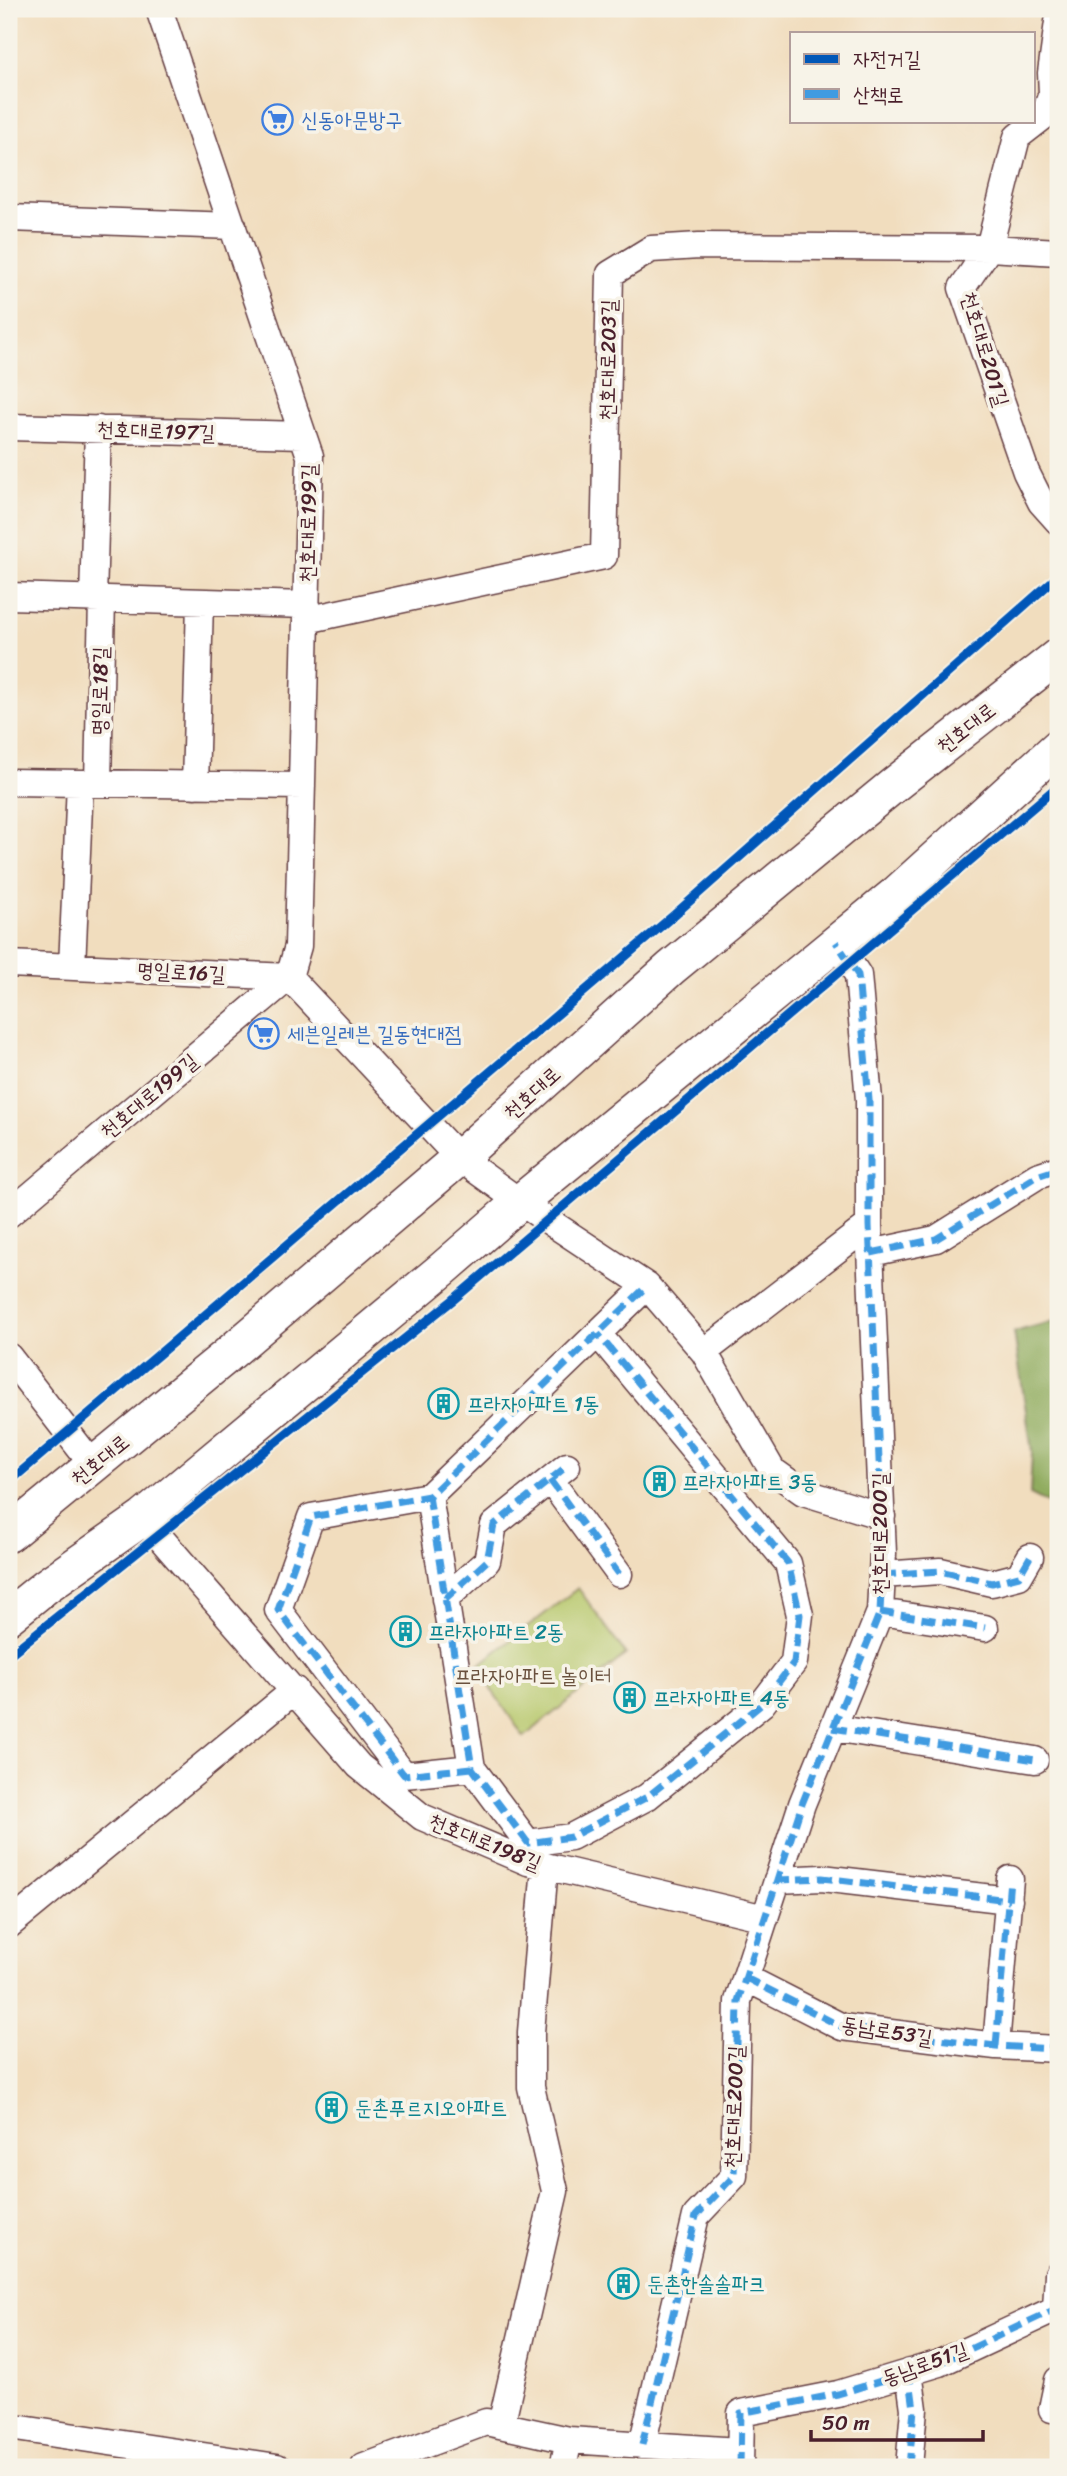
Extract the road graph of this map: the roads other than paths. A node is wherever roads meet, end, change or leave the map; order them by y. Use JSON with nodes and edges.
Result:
{"nodes":[{"id":1,"x":159,"y":9,"type":"edge"},
{"id":2,"x":1058,"y":22,"type":"edge"},
{"id":3,"x":1051,"y":126,"type":"edge"},
{"id":4,"x":9,"y":218,"type":"edge"},
{"id":5,"x":233,"y":226,"type":"junction"},
{"id":6,"x":989,"y":248,"type":"junction"},
{"id":7,"x":1058,"y":252,"type":"edge"},
{"id":8,"x":9,"y":427,"type":"edge"},
{"id":9,"x":98,"y":429,"type":"junction"},
{"id":10,"x":303,"y":435,"type":"junction"},
{"id":11,"x":1058,"y":521,"type":"edge"},
{"id":12,"x":9,"y":596,"type":"edge"},
{"id":13,"x":98,"y":599,"type":"junction"},
{"id":14,"x":200,"y":602,"type":"junction"},
{"id":15,"x":307,"y":612,"type":"junction"},
{"id":16,"x":1058,"y":656,"type":"edge"},
{"id":17,"x":1058,"y":747,"type":"edge"},
{"id":18,"x":9,"y":782,"type":"edge"},
{"id":19,"x":89,"y":783,"type":"junction"},
{"id":20,"x":195,"y":785,"type":"junction"},
{"id":21,"x":302,"y":786,"type":"junction"},
{"id":22,"x":836,"y":942,"type":"junction"},
{"id":23,"x":9,"y":964,"type":"edge"},
{"id":24,"x":72,"y":967,"type":"junction"},
{"id":25,"x":289,"y":977,"type":"junction"},
{"id":26,"x":459,"y":1158,"type":"junction"},
{"id":27,"x":1058,"y":1170,"type":"edge"},
{"id":28,"x":520,"y":1202,"type":"junction"},
{"id":29,"x":9,"y":1214,"type":"edge"},
{"id":30,"x":869,"y":1225,"type":"junction"},
{"id":31,"x":871,"y":1253,"type":"junction"},
{"id":32,"x":648,"y":1286,"type":"junction"},
{"id":33,"x":598,"y":1334,"type":"junction"},
{"id":34,"x":705,"y":1352,"type":"junction"},
{"id":35,"x":9,"y":1357,"type":"edge"},
{"id":36,"x":93,"y":1465,"type":"junction"},
{"id":37,"x":429,"y":1496,"type":"junction"},
{"id":38,"x":882,"y":1516,"type":"junction"},
{"id":39,"x":143,"y":1518,"type":"junction"},
{"id":40,"x":9,"y":1534,"type":"edge"},
{"id":41,"x":1030,"y":1557,"type":"dead end"},
{"id":42,"x":619,"y":1574,"type":"dead end"},
{"id":43,"x":882,"y":1575,"type":"junction"},
{"id":44,"x":445,"y":1599,"type":"junction"},
{"id":45,"x":880,"y":1612,"type":"junction"},
{"id":46,"x":9,"y":1616,"type":"edge"},
{"id":47,"x":985,"y":1628,"type":"dead end"},
{"id":48,"x":295,"y":1690,"type":"junction"},
{"id":49,"x":833,"y":1728,"type":"junction"},
{"id":50,"x":1035,"y":1760,"type":"dead end"},
{"id":51,"x":472,"y":1768,"type":"junction"},
{"id":52,"x":545,"y":1867,"type":"junction"},
{"id":53,"x":777,"y":1880,"type":"junction"},
{"id":54,"x":765,"y":1918,"type":"junction"},
{"id":55,"x":9,"y":1926,"type":"edge"},
{"id":56,"x":746,"y":1978,"type":"junction"},
{"id":57,"x":996,"y":2046,"type":"junction"},
{"id":58,"x":1058,"y":2049,"type":"edge"},
{"id":59,"x":1058,"y":2274,"type":"edge"},
{"id":60,"x":1057,"y":2309,"type":"edge"},
{"id":61,"x":909,"y":2372,"type":"junction"},
{"id":62,"x":1058,"y":2380,"type":"edge"},
{"id":63,"x":1052,"y":2409,"type":"dead end"},
{"id":64,"x":501,"y":2425,"type":"junction"},
{"id":65,"x":9,"y":2427,"type":"edge"},
{"id":66,"x":569,"y":2440,"type":"junction"},
{"id":67,"x":642,"y":2445,"type":"junction"},
{"id":68,"x":740,"y":2459,"type":"edge"},
{"id":69,"x":268,"y":2467,"type":"edge"},
{"id":70,"x":364,"y":2467,"type":"edge"},
{"id":71,"x":563,"y":2467,"type":"edge"},
{"id":72,"x":909,"y":2467,"type":"edge"}],
"edges":[{"from":1,"to":5,"type":"street","name":"천호대로199길"},
{"from":2,"to":3,"type":"street","name":"천호대로201길"},
{"from":3,"to":6,"type":"street","name":"천호대로201길"},
{"from":4,"to":5,"type":"street"},
{"from":5,"to":10,"type":"street","name":"천호대로199길"},
{"from":6,"to":7,"type":"street","name":"천호대로203길"},
{"from":6,"to":11,"type":"street","name":"천호대로201길"},
{"from":6,"to":15,"type":"street","name":"천호대로203길"},
{"from":8,"to":9,"type":"street","name":"천호대로197길"},
{"from":9,"to":10,"type":"street","name":"천호대로197길"},
{"from":9,"to":13,"type":"street","name":"명일로18길"},
{"from":10,"to":15,"type":"street","name":"천호대로199길"},
{"from":12,"to":13,"type":"street"},
{"from":13,"to":14,"type":"street"},
{"from":13,"to":19,"type":"street","name":"명일로18길"},
{"from":14,"to":15,"type":"street"},
{"from":14,"to":20,"type":"street"},
{"from":15,"to":21,"type":"street","name":"천호대로199길"},
{"from":16,"to":26,"type":"main road","name":"천호대로"},
{"from":17,"to":22,"type":"main road"},
{"from":18,"to":19,"type":"street"},
{"from":19,"to":20,"type":"street"},
{"from":19,"to":24,"type":"street"},
{"from":20,"to":21,"type":"street"},
{"from":21,"to":25,"type":"street","name":"천호대로199길"},
{"from":22,"to":28,"type":"main road"},
{"from":22,"to":30,"type":"street","name":"천호대로200길"},
{"from":23,"to":24,"type":"street","name":"명일로16길"},
{"from":24,"to":25,"type":"street","name":"명일로16길"},
{"from":25,"to":26,"type":"street"},
{"from":25,"to":29,"type":"street","name":"천호대로199길"},
{"from":26,"to":28,"type":"street"},
{"from":26,"to":36,"type":"main road","name":"천호대로"},
{"from":27,"to":31,"type":"street"},
{"from":28,"to":32,"type":"street"},
{"from":28,"to":39,"type":"main road"},
{"from":30,"to":31,"type":"street","name":"천호대로200길"},
{"from":30,"to":34,"type":"street"},
{"from":31,"to":38,"type":"street","name":"천호대로200길"},
{"from":32,"to":33,"type":"street"},
{"from":32,"to":34,"type":"street"},
{"from":33,"to":37,"type":"street"},
{"from":33,"to":51,"type":"street"},
{"from":34,"to":38,"type":"street"},
{"from":35,"to":36,"type":"street"},
{"from":36,"to":40,"type":"main road","name":"천호대로"},
{"from":37,"to":44,"type":"street"},
{"from":37,"to":51,"type":"street"},
{"from":38,"to":43,"type":"street","name":"천호대로200길"},
{"from":39,"to":46,"type":"main road"},
{"from":39,"to":48,"type":"street","name":"천호대로198길"},
{"from":41,"to":43,"type":"street"},
{"from":42,"to":44,"type":"street"},
{"from":43,"to":45,"type":"street","name":"천호대로200길"},
{"from":44,"to":51,"type":"street"},
{"from":45,"to":47,"type":"street"},
{"from":45,"to":49,"type":"street","name":"천호대로200길"},
{"from":48,"to":52,"type":"street","name":"천호대로198길"},
{"from":48,"to":55,"type":"street"},
{"from":49,"to":50,"type":"street"},
{"from":49,"to":53,"type":"street","name":"천호대로200길"},
{"from":52,"to":54,"type":"street","name":"천호대로198길"},
{"from":52,"to":64,"type":"street"},
{"from":53,"to":54,"type":"street","name":"천호대로200길"},
{"from":53,"to":57,"type":"street"},
{"from":54,"to":56,"type":"street","name":"천호대로200길"},
{"from":56,"to":57,"type":"street","name":"동남로53길"},
{"from":56,"to":67,"type":"street","name":"천호대로200길"},
{"from":57,"to":58,"type":"street","name":"동남로53길"},
{"from":59,"to":60,"type":"street"},
{"from":60,"to":61,"type":"street","name":"동남로51길"},
{"from":61,"to":68,"type":"street","name":"동남로51길"},
{"from":61,"to":72,"type":"street"},
{"from":62,"to":63,"type":"street"},
{"from":64,"to":66,"type":"street"},
{"from":64,"to":70,"type":"street"},
{"from":65,"to":69,"type":"street"},
{"from":66,"to":67,"type":"street"},
{"from":66,"to":71,"type":"street"},
{"from":67,"to":68,"type":"street"}]}
